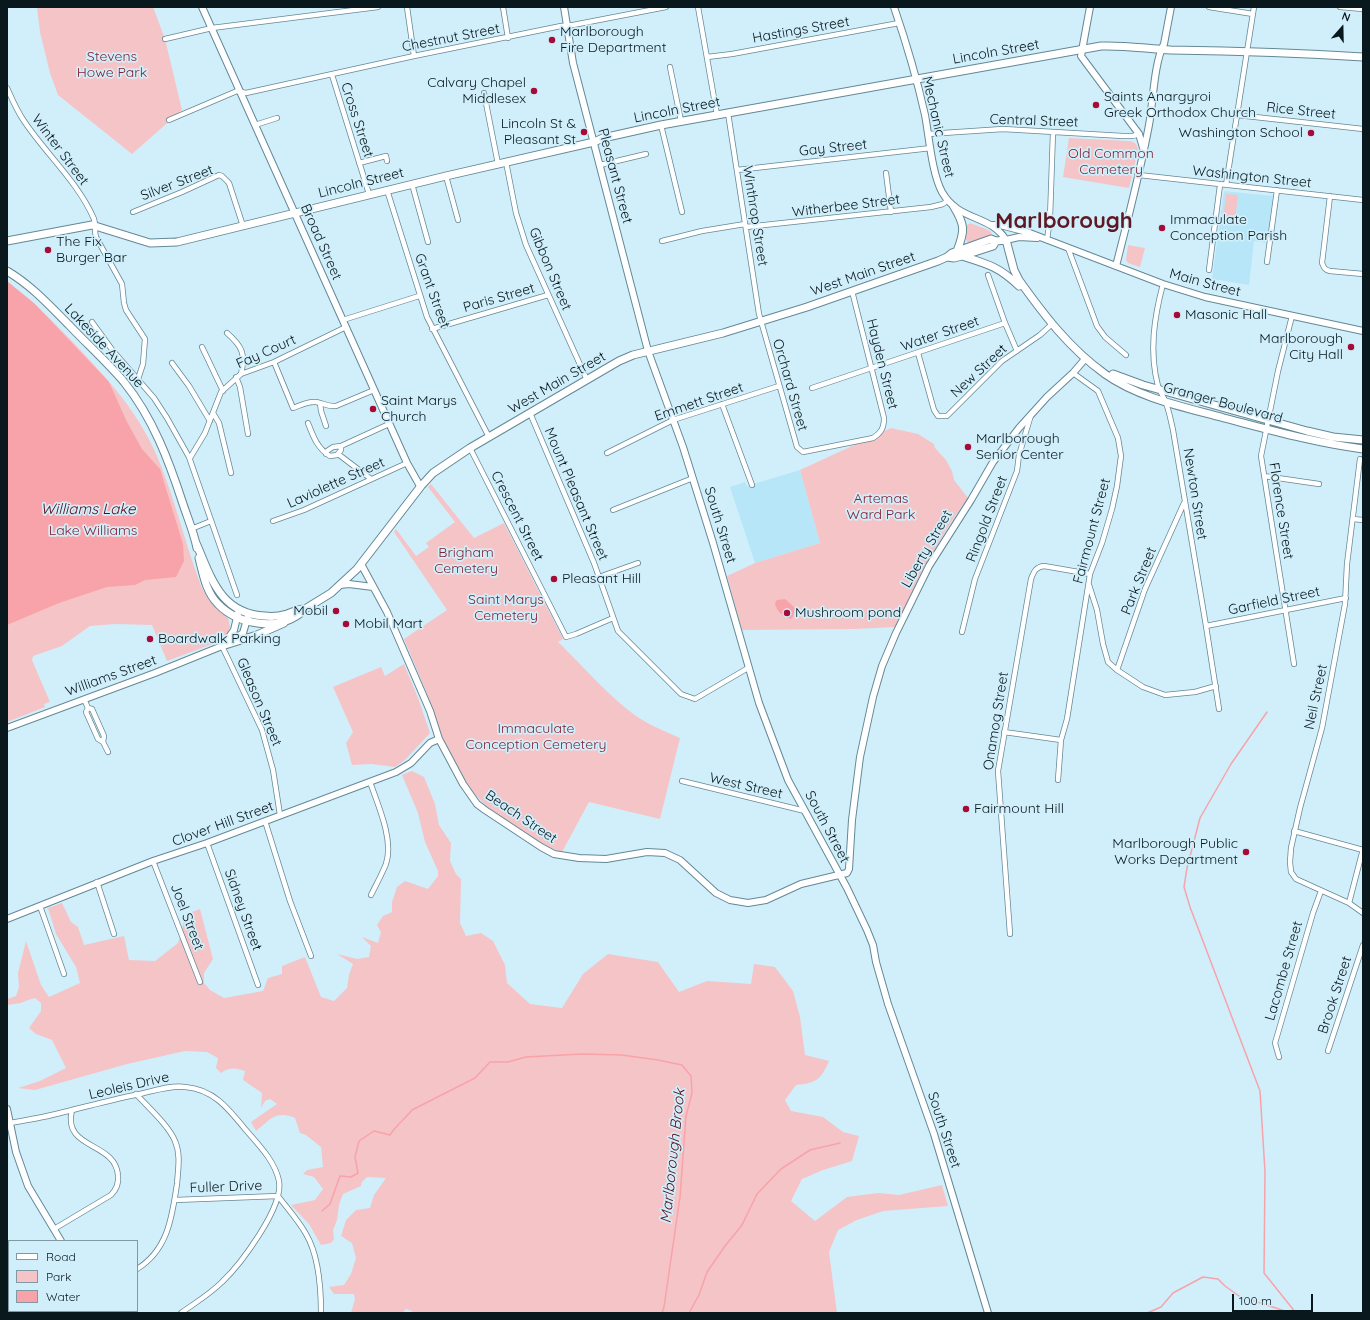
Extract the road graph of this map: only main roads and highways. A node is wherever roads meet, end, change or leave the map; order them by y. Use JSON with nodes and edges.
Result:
{"nodes":[{"id":1,"x":1363,"y":57,"type":"edge"},
{"id":2,"x":954,"y":207,"type":"road end"},
{"id":3,"x":1006,"y":240,"type":"joint"},
{"id":4,"x":7,"y":241,"type":"edge"},
{"id":5,"x":960,"y":253,"type":"junction"},
{"id":6,"x":7,"y":272,"type":"edge"},
{"id":7,"x":1030,"y":296,"type":"junction"},
{"id":8,"x":1085,"y":359,"type":"junction"},
{"id":9,"x":1363,"y":440,"type":"edge"},
{"id":10,"x":1363,"y":449,"type":"edge"},
{"id":11,"x":196,"y":543,"type":"junction"},
{"id":12,"x":239,"y":609,"type":"joint"},
{"id":13,"x":305,"y":609,"type":"junction"},
{"id":14,"x":289,"y":619,"type":"junction"},
{"id":15,"x":222,"y":646,"type":"road end"}],
"edges":[{"from":1,"to":4,"type":"main road","name":"Lincoln Street"},
{"from":2,"to":5,"type":"main road"},
{"from":3,"to":5,"type":"main road","name":"West Main Street"},
{"from":3,"to":7,"type":"main road","name":"Granger Boulevard"},
{"from":5,"to":7,"type":"main road"},
{"from":5,"to":13,"type":"main road","name":"West Main Street"},
{"from":6,"to":11,"type":"main road","name":"Lakeside Avenue"},
{"from":7,"to":8,"type":"main road","name":"Granger Boulevard"},
{"from":8,"to":9,"type":"main road","name":"Granger Boulevard"},
{"from":8,"to":10,"type":"main road","name":"Granger Boulevard"},
{"from":11,"to":12,"type":"main road","name":"Lakeside Avenue"},
{"from":11,"to":14,"type":"main road","name":"Lakeside Avenue"},
{"from":12,"to":13,"type":"main road","name":"West Main Street"},
{"from":13,"to":14,"type":"main road","name":"Lakeside Avenue"},
{"from":14,"to":15,"type":"main road"}]}
